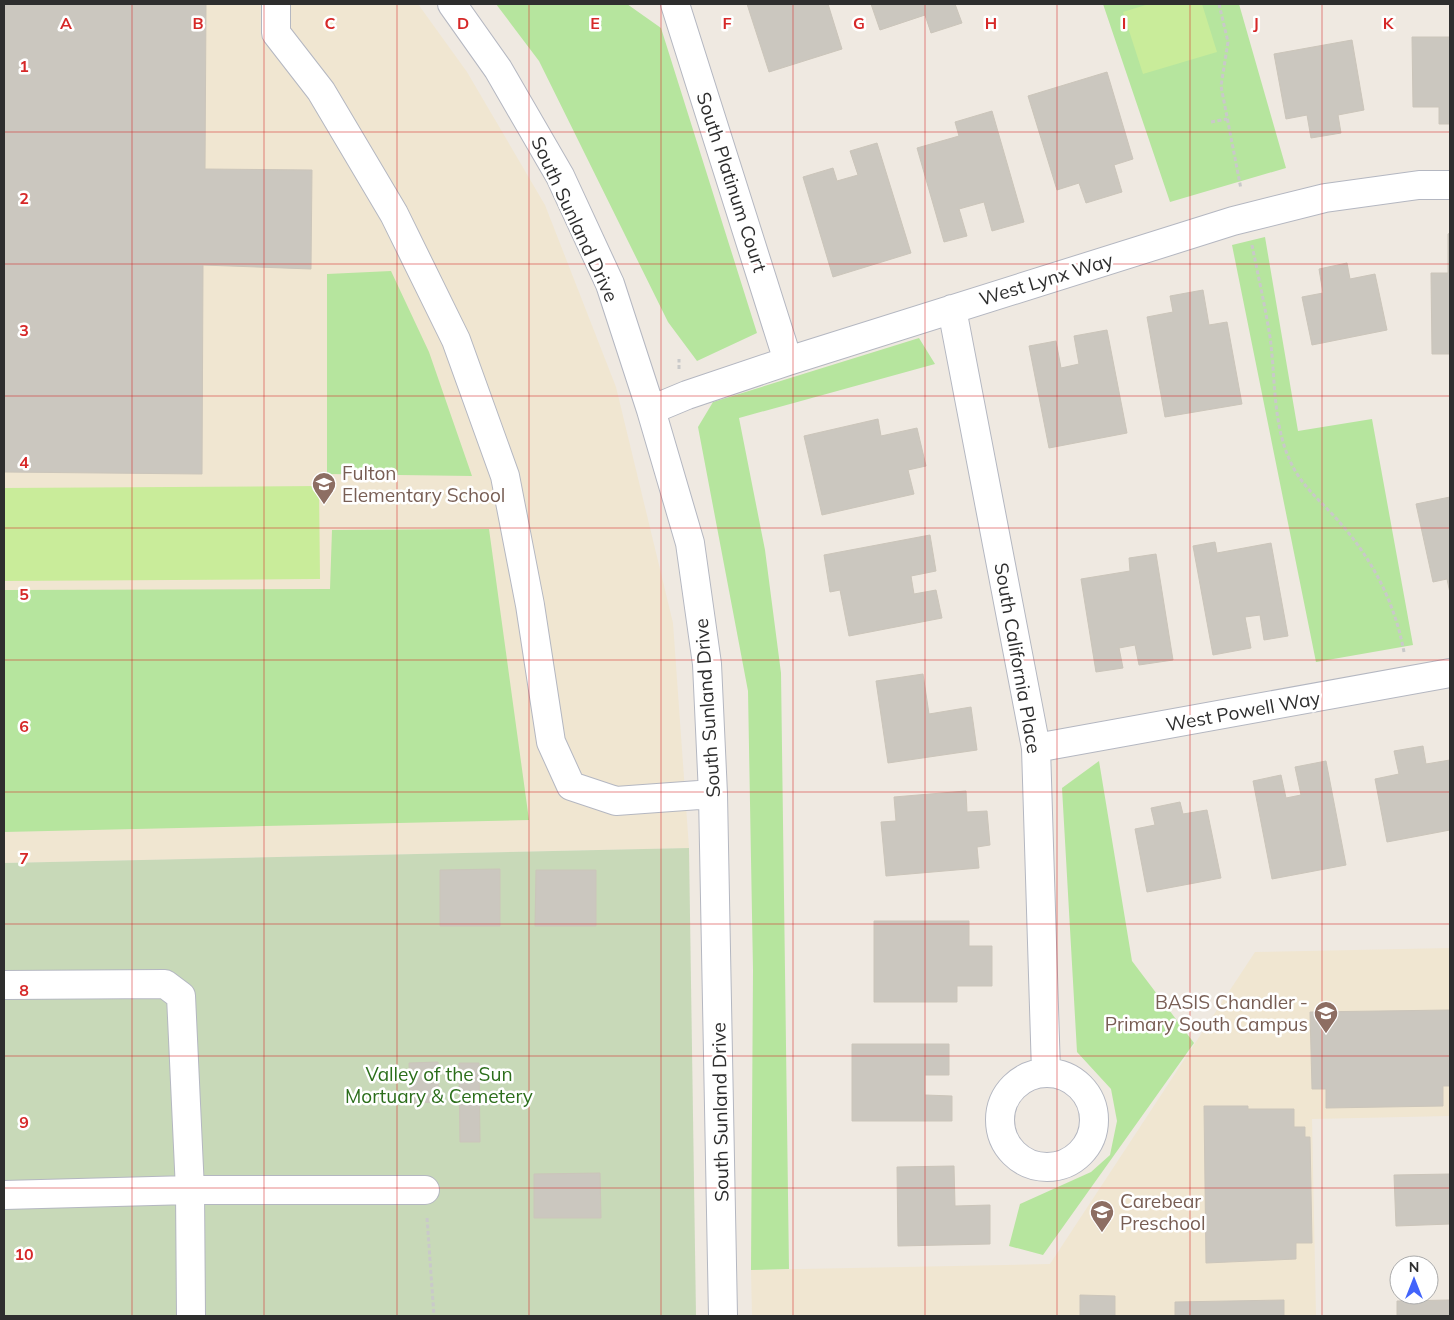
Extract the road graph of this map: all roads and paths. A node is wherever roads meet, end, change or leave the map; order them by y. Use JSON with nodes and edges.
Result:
{"nodes":[{"id":1,"x":276,"y":4,"type":"edge"},
{"id":2,"x":452,"y":4,"type":"edge"},
{"id":3,"x":676,"y":4,"type":"edge"},
{"id":4,"x":1219,"y":4,"type":"edge"},
{"id":5,"x":1227,"y":119,"type":"junction"},
{"id":6,"x":1211,"y":122,"type":"dead end"},
{"id":7,"x":1450,"y":185,"type":"edge"},
{"id":8,"x":1247,"y":217,"type":"junction"},
{"id":9,"x":952,"y":309,"type":"junction"},
{"id":10,"x":679,"y":359,"type":"dead end"},
{"id":11,"x":788,"y":361,"type":"junction"},
{"id":12,"x":679,"y":369,"type":"dead end"},
{"id":13,"x":651,"y":410,"type":"junction"},
{"id":14,"x":1450,"y":673,"type":"edge"},
{"id":15,"x":1409,"y":681,"type":"junction"},
{"id":16,"x":1036,"y":748,"type":"junction"},
{"id":17,"x":713,"y":794,"type":"junction"},
{"id":18,"x":4,"y":985,"type":"edge"},
{"id":19,"x":1046,"y":1072,"type":"dead end"},
{"id":20,"x":190,"y":1190,"type":"junction"},
{"id":21,"x":425,"y":1190,"type":"joint"},
{"id":22,"x":4,"y":1196,"type":"edge"},
{"id":23,"x":191,"y":1316,"type":"edge"},
{"id":24,"x":434,"y":1316,"type":"edge"},
{"id":25,"x":723,"y":1316,"type":"edge"}],
"edges":[{"from":1,"to":17,"type":"street"},
{"from":2,"to":13,"type":"street","name":"South Sunland Drive"},
{"from":3,"to":11,"type":"street","name":"South Platinum Court"},
{"from":4,"to":5,"type":"path"},
{"from":5,"to":6,"type":"path"},
{"from":5,"to":8,"type":"path"},
{"from":7,"to":8,"type":"street","name":"West Lynx Way"},
{"from":8,"to":9,"type":"street","name":"West Lynx Way"},
{"from":8,"to":15,"type":"path"},
{"from":9,"to":11,"type":"street","name":"West Lynx Way"},
{"from":9,"to":16,"type":"street","name":"South California Place"},
{"from":10,"to":12,"type":"path"},
{"from":11,"to":13,"type":"street","name":"West Lynx Way"},
{"from":13,"to":17,"type":"street","name":"South Sunland Drive"},
{"from":14,"to":15,"type":"street","name":"West Powell Way"},
{"from":15,"to":16,"type":"street","name":"West Powell Way"},
{"from":16,"to":19,"type":"street","name":"South California Place"},
{"from":17,"to":25,"type":"street","name":"South Sunland Drive"},
{"from":18,"to":20,"type":"street"},
{"from":20,"to":21,"type":"street"},
{"from":20,"to":22,"type":"street"},
{"from":20,"to":23,"type":"street"},
{"from":21,"to":24,"type":"path"}]}
